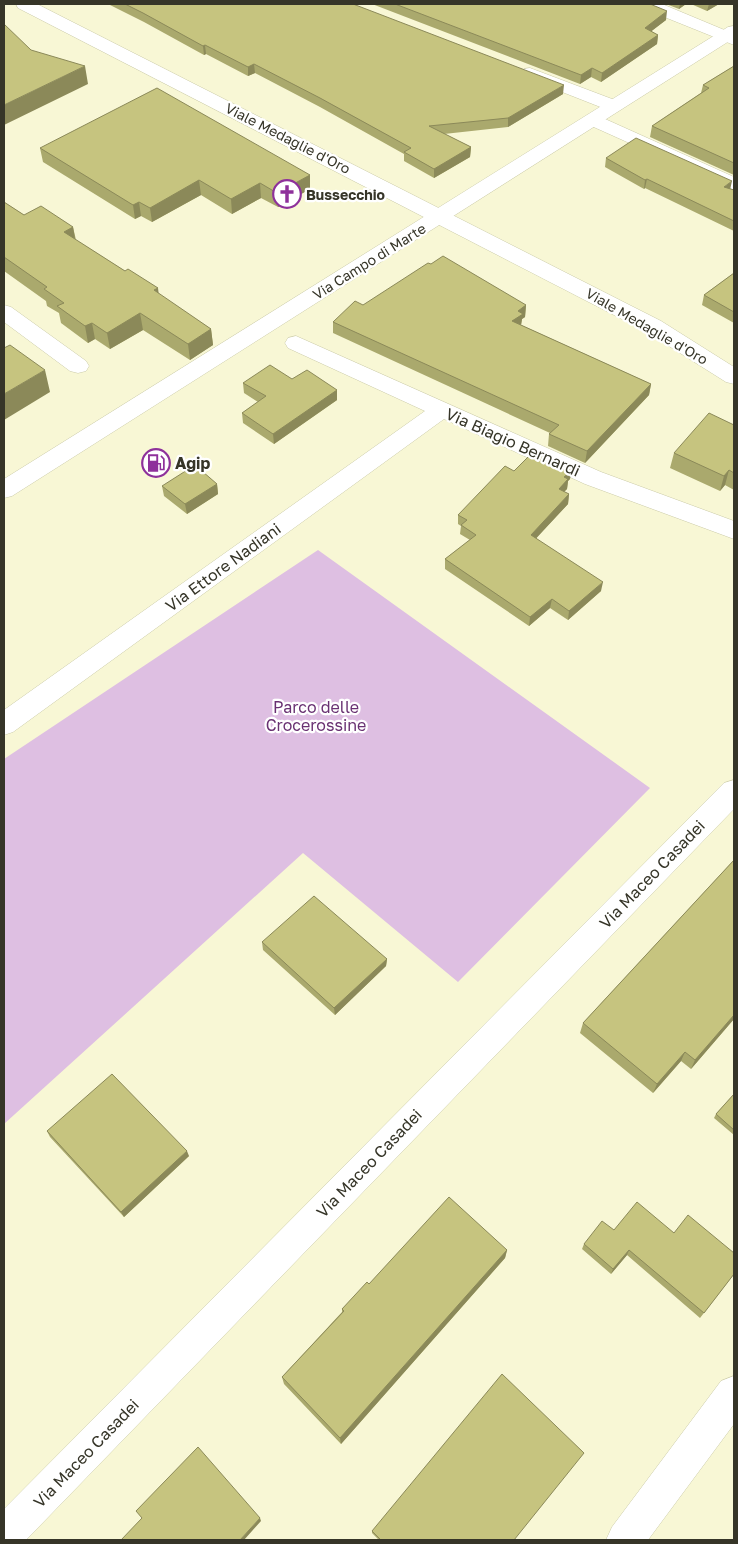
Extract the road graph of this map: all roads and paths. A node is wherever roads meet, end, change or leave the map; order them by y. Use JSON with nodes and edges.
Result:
{"nodes":[{"id":1,"x":24,"y":4,"type":"edge"},
{"id":2,"x":648,"y":4,"type":"edge"},
{"id":3,"x":731,"y":36,"type":"edge"},
{"id":4,"x":515,"y":67,"type":"edge"},
{"id":5,"x":614,"y":106,"type":"junction"},
{"id":6,"x":594,"y":120,"type":"junction"},
{"id":7,"x":734,"y":184,"type":"edge"},
{"id":8,"x":441,"y":216,"type":"junction"},
{"id":9,"x":4,"y":312,"type":"edge"},
{"id":10,"x":296,"y":343,"type":"dead end"},
{"id":11,"x":78,"y":366,"type":"dead end"},
{"id":12,"x":734,"y":377,"type":"edge"},
{"id":13,"x":442,"y":410,"type":"junction"},
{"id":14,"x":4,"y":490,"type":"edge"},
{"id":15,"x":734,"y":530,"type":"edge"},
{"id":16,"x":4,"y":724,"type":"edge"},
{"id":17,"x":734,"y":790,"type":"edge"},
{"id":18,"x":734,"y":1394,"type":"edge"},
{"id":19,"x":4,"y":1536,"type":"edge"},
{"id":20,"x":625,"y":1540,"type":"edge"}],
"edges":[{"from":1,"to":8,"type":"street","name":"Viale Medaglie d'Oro"},
{"from":2,"to":3,"type":"street"},
{"from":3,"to":5,"type":"street","name":"Via Campo di Marte"},
{"from":4,"to":5,"type":"street"},
{"from":5,"to":6,"type":"street","name":"Via Campo di Marte"},
{"from":6,"to":7,"type":"street"},
{"from":6,"to":8,"type":"street","name":"Via Campo di Marte"},
{"from":8,"to":12,"type":"street","name":"Viale Medaglie d'Oro"},
{"from":8,"to":14,"type":"street","name":"Via Campo di Marte"},
{"from":9,"to":11,"type":"street"},
{"from":10,"to":13,"type":"street","name":"Via Biagio Bernardi"},
{"from":13,"to":15,"type":"street","name":"Via Biagio Bernardi"},
{"from":13,"to":16,"type":"street","name":"Via Ettore Nadiani"},
{"from":17,"to":19,"type":"street","name":"Via Maceo Casadei"},
{"from":18,"to":20,"type":"street"}]}
